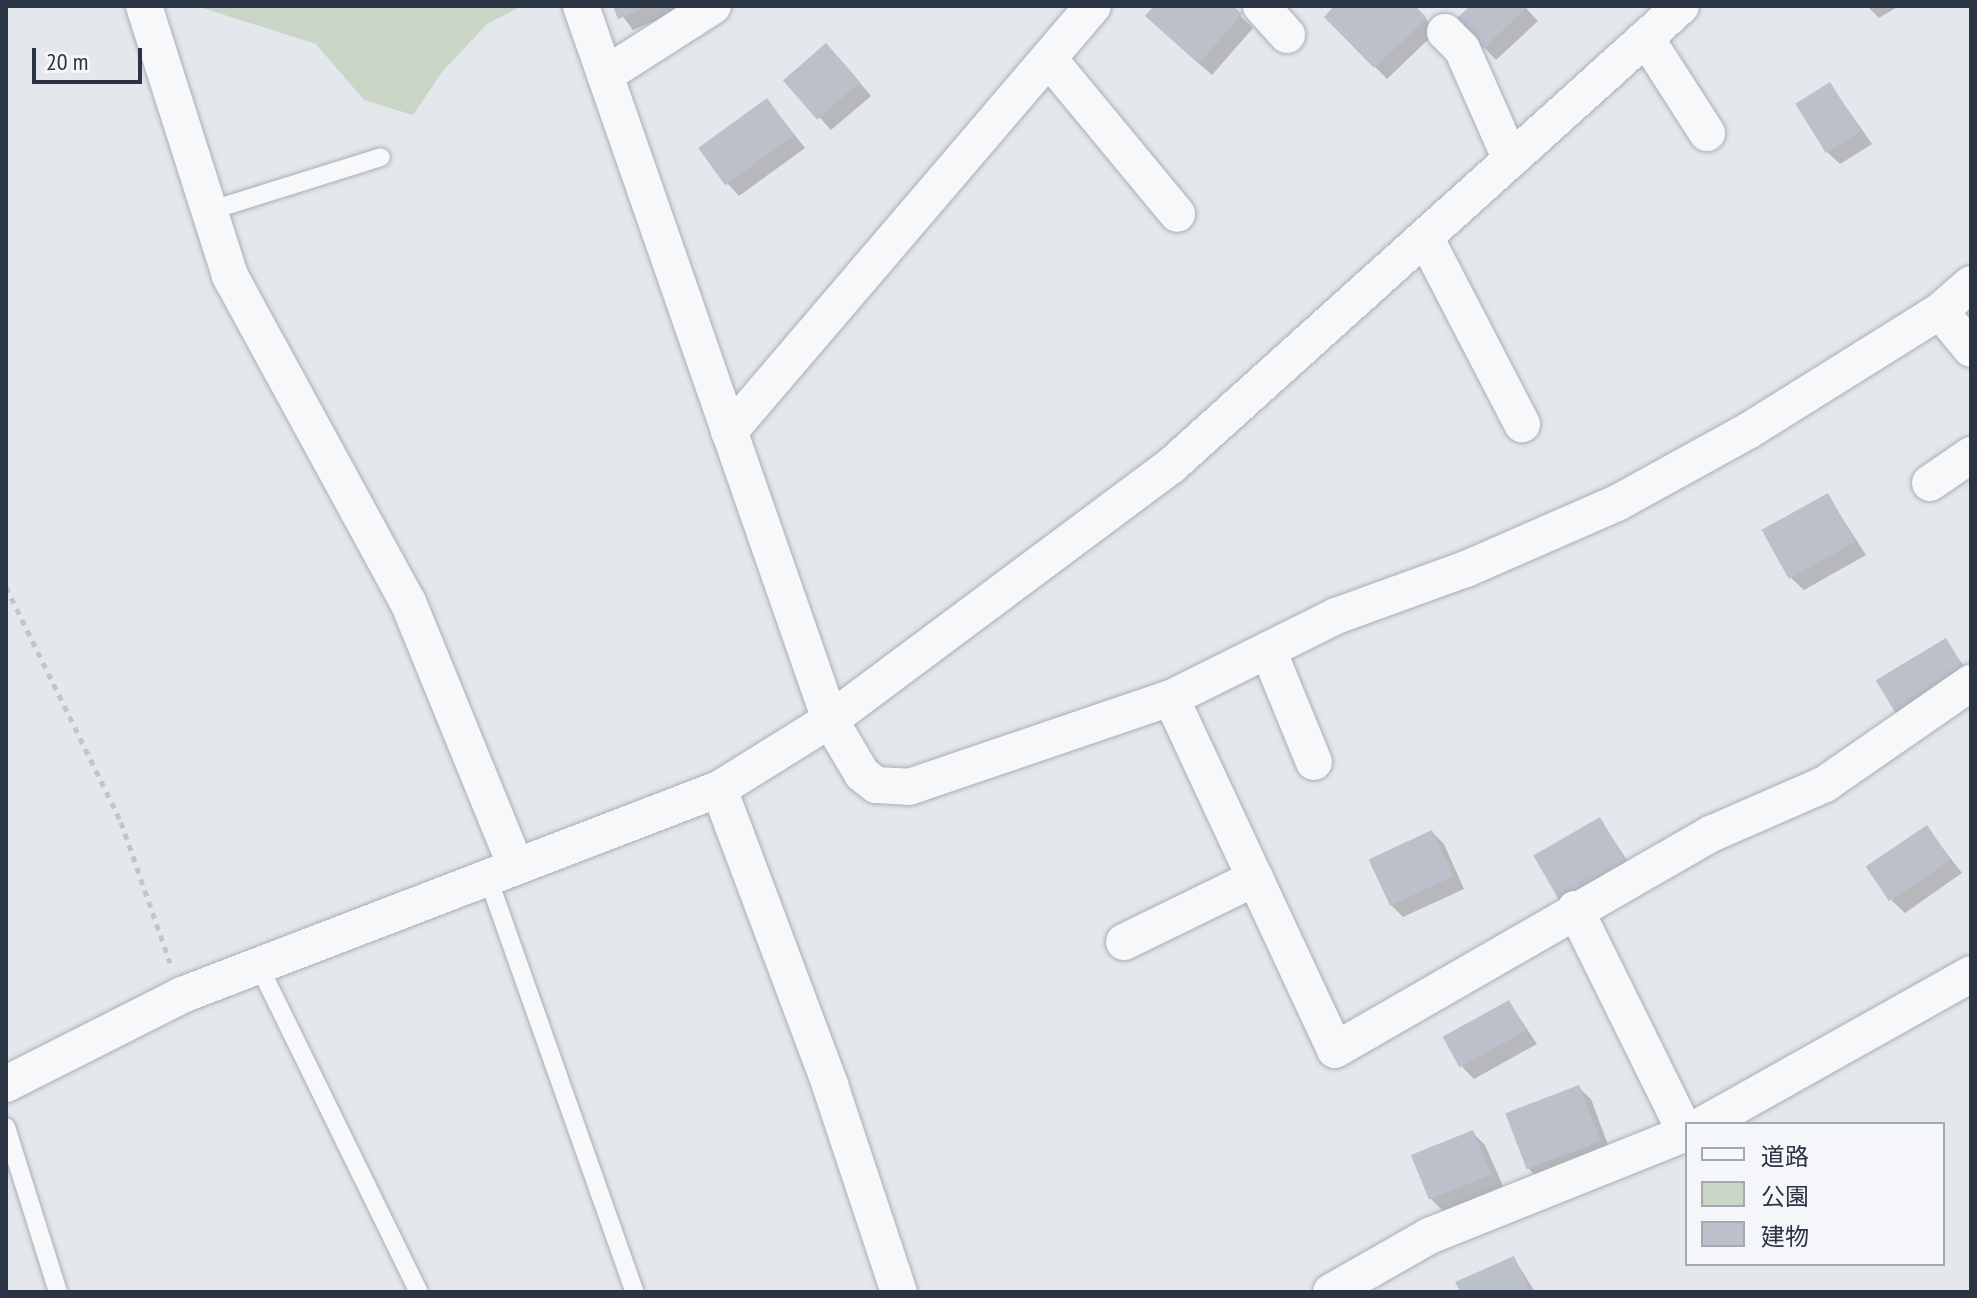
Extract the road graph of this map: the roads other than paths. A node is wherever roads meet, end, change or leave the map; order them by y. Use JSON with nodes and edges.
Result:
{"nodes":[{"id":1,"x":144,"y":6,"type":"edge"},
{"id":2,"x":581,"y":6,"type":"edge"},
{"id":3,"x":713,"y":6,"type":"edge"},
{"id":4,"x":1261,"y":6,"type":"edge"},
{"id":5,"x":1681,"y":6,"type":"edge"},
{"id":6,"x":1075,"y":12,"type":"edge"},
{"id":7,"x":1445,"y":32,"type":"dead end"},
{"id":8,"x":1287,"y":35,"type":"dead end"},
{"id":9,"x":1646,"y":38,"type":"junction"},
{"id":10,"x":1049,"y":59,"type":"junction"},
{"id":11,"x":605,"y":75,"type":"junction"},
{"id":12,"x":1707,"y":133,"type":"dead end"},
{"id":13,"x":381,"y":157,"type":"dead end"},
{"id":14,"x":1511,"y":160,"type":"junction"},
{"id":15,"x":209,"y":211,"type":"junction"},
{"id":16,"x":1177,"y":214,"type":"dead end"},
{"id":17,"x":1425,"y":237,"type":"junction"},
{"id":18,"x":1971,"y":284,"type":"edge"},
{"id":19,"x":1940,"y":311,"type":"junction"},
{"id":20,"x":1971,"y":349,"type":"edge"},
{"id":21,"x":1522,"y":424,"type":"dead end"},
{"id":22,"x":729,"y":432,"type":"junction"},
{"id":23,"x":1971,"y":455,"type":"edge"},
{"id":24,"x":1930,"y":483,"type":"dead end"},
{"id":25,"x":1268,"y":650,"type":"junction"},
{"id":26,"x":1971,"y":683,"type":"edge"},
{"id":27,"x":1171,"y":698,"type":"junction"},
{"id":28,"x":830,"y":720,"type":"junction"},
{"id":29,"x":1314,"y":762,"type":"dead end"},
{"id":30,"x":719,"y":789,"type":"junction"},
{"id":31,"x":502,"y":872,"type":"junction"},
{"id":32,"x":1255,"y":878,"type":"junction"},
{"id":33,"x":1575,"y":909,"type":"junction"},
{"id":34,"x":1124,"y":942,"type":"dead end"},
{"id":35,"x":260,"y":968,"type":"junction"},
{"id":36,"x":1971,"y":974,"type":"edge"},
{"id":37,"x":6,"y":1084,"type":"edge"},
{"id":38,"x":1708,"y":1122,"type":"edge"},
{"id":39,"x":6,"y":1127,"type":"edge"},
{"id":40,"x":1685,"y":1132,"type":"edge"},
{"id":41,"x":1685,"y":1134,"type":"edge"},
{"id":42,"x":58,"y":1292,"type":"edge"},
{"id":43,"x":419,"y":1292,"type":"edge"},
{"id":44,"x":635,"y":1292,"type":"edge"},
{"id":45,"x":899,"y":1292,"type":"edge"},
{"id":46,"x":1331,"y":1292,"type":"edge"}],
"edges":[{"from":1,"to":15,"type":"street"},
{"from":2,"to":11,"type":"street"},
{"from":3,"to":11,"type":"street"},
{"from":4,"to":8,"type":"street"},
{"from":5,"to":9,"type":"street"},
{"from":6,"to":10,"type":"street"},
{"from":7,"to":14,"type":"street"},
{"from":9,"to":12,"type":"street"},
{"from":9,"to":14,"type":"street"},
{"from":10,"to":16,"type":"street"},
{"from":10,"to":22,"type":"street"},
{"from":11,"to":22,"type":"street"},
{"from":13,"to":15,"type":"lane"},
{"from":14,"to":17,"type":"street"},
{"from":15,"to":31,"type":"street"},
{"from":17,"to":21,"type":"street"},
{"from":17,"to":28,"type":"street"},
{"from":18,"to":19,"type":"street"},
{"from":19,"to":20,"type":"street"},
{"from":19,"to":25,"type":"street"},
{"from":22,"to":28,"type":"street"},
{"from":23,"to":24,"type":"street"},
{"from":25,"to":27,"type":"street"},
{"from":25,"to":29,"type":"street"},
{"from":26,"to":33,"type":"street"},
{"from":27,"to":28,"type":"street"},
{"from":27,"to":32,"type":"street"},
{"from":28,"to":30,"type":"street"},
{"from":30,"to":31,"type":"street"},
{"from":30,"to":45,"type":"street"},
{"from":31,"to":35,"type":"street"},
{"from":31,"to":44,"type":"lane"},
{"from":32,"to":33,"type":"street"},
{"from":32,"to":34,"type":"street"},
{"from":33,"to":40,"type":"street"},
{"from":35,"to":37,"type":"street"},
{"from":35,"to":43,"type":"lane"},
{"from":36,"to":38,"type":"street"},
{"from":39,"to":42,"type":"lane"},
{"from":41,"to":46,"type":"street"}]}
